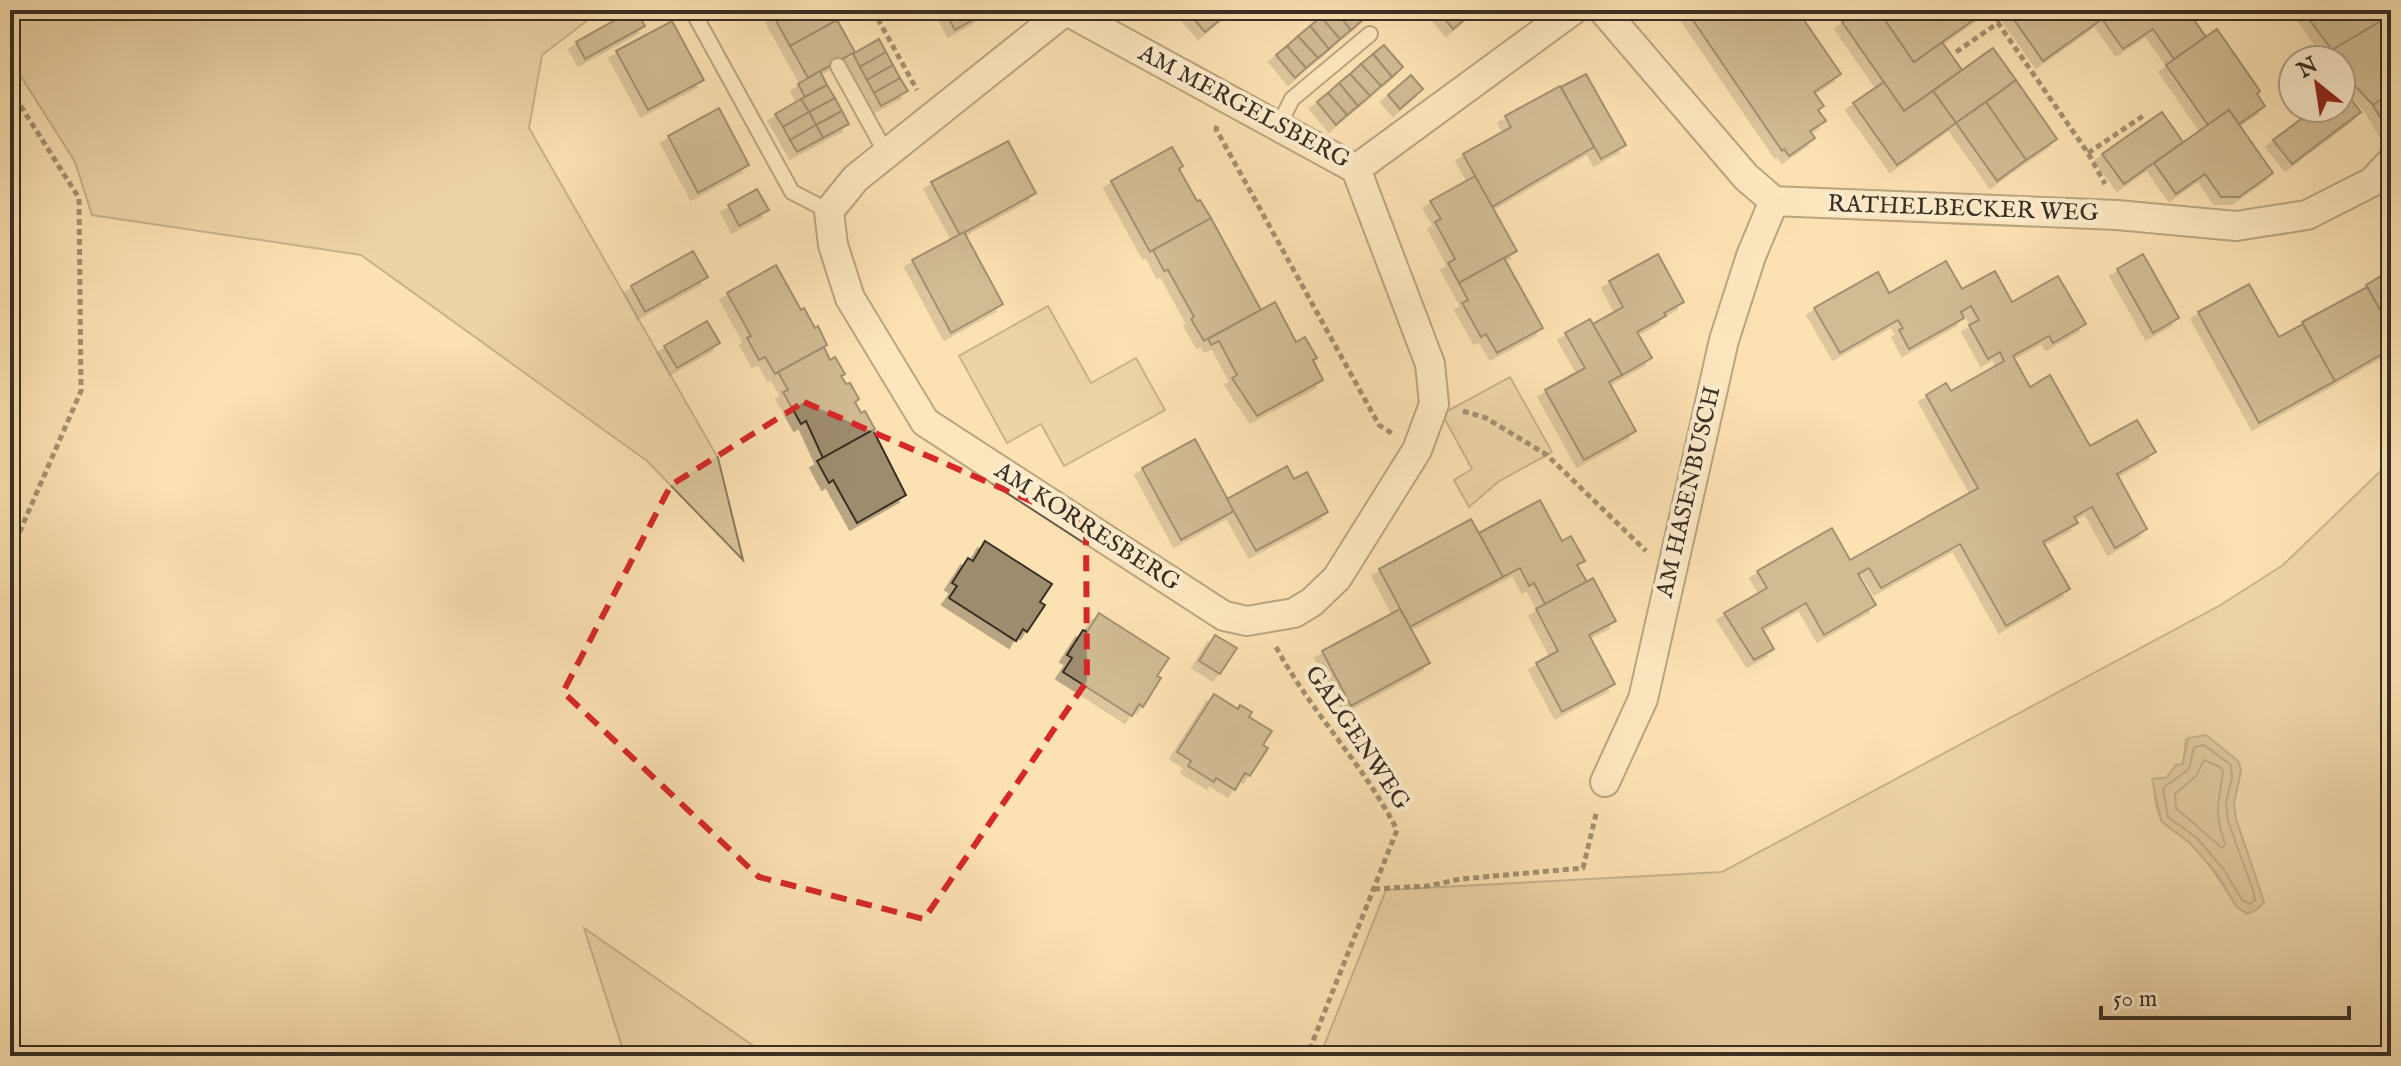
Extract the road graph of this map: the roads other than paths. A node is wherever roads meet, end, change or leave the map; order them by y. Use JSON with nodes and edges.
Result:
{"nodes":[{"id":1,"x":692,"y":10,"type":"edge"},
{"id":2,"x":1065,"y":10,"type":"edge"},
{"id":3,"x":1573,"y":10,"type":"edge"},
{"id":4,"x":1603,"y":10,"type":"edge"},
{"id":5,"x":1370,"y":34,"type":"dead end"},
{"id":6,"x":838,"y":66,"type":"dead end"},
{"id":7,"x":1278,"y":127,"type":"junction"},
{"id":8,"x":886,"y":153,"type":"junction"},
{"id":9,"x":2391,"y":162,"type":"edge"},
{"id":10,"x":1356,"y":169,"type":"junction"},
{"id":11,"x":1774,"y":201,"type":"junction"},
{"id":12,"x":829,"y":211,"type":"junction"},
{"id":13,"x":1605,"y":782,"type":"road end"}],
"edges":[{"from":1,"to":12,"type":"lane"},
{"from":2,"to":7,"type":"street","name":"AM MERGELSBERG"},
{"from":2,"to":8,"type":"street"},
{"from":3,"to":10,"type":"street","name":"AM MERGELSBERG"},
{"from":4,"to":11,"type":"street"},
{"from":5,"to":7,"type":"lane"},
{"from":6,"to":8,"type":"lane"},
{"from":7,"to":10,"type":"street","name":"AM MERGELSBERG"},
{"from":8,"to":12,"type":"street"},
{"from":9,"to":11,"type":"street","name":"RATHELBECKER WEG"},
{"from":10,"to":12,"type":"street","name":"AM KORRESBERG"},
{"from":11,"to":13,"type":"street","name":"AM HASENBUSCH"}]}
